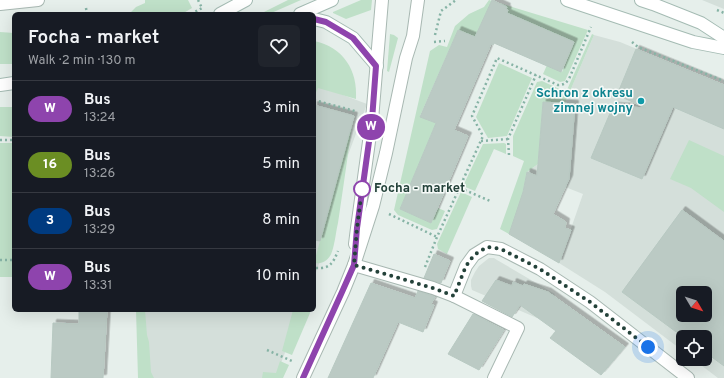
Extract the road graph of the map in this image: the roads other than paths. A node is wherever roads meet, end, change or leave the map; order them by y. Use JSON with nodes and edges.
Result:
{"nodes":[{"id":1,"x":38,"y":0,"type":"edge"},
{"id":2,"x":246,"y":0,"type":"edge"},
{"id":3,"x":332,"y":0,"type":"edge"},
{"id":4,"x":382,"y":0,"type":"edge"},
{"id":5,"x":418,"y":0,"type":"edge"},
{"id":6,"x":567,"y":0,"type":"edge"},
{"id":7,"x":641,"y":0,"type":"edge"},
{"id":8,"x":0,"y":4,"type":"edge"},
{"id":9,"x":224,"y":12,"type":"edge"},
{"id":10,"x":305,"y":12,"type":"edge"},
{"id":11,"x":316,"y":20,"type":"edge"},
{"id":12,"x":724,"y":38,"type":"edge"},
{"id":13,"x":724,"y":48,"type":"edge"},
{"id":14,"x":376,"y":66,"type":"junction"},
{"id":15,"x":12,"y":83,"type":"edge"},
{"id":16,"x":0,"y":86,"type":"edge"},
{"id":17,"x":12,"y":88,"type":"edge"},
{"id":18,"x":354,"y":265,"type":"junction"},
{"id":19,"x":454,"y":296,"type":"junction"},
{"id":20,"x":304,"y":378,"type":"edge"},
{"id":21,"x":494,"y":378,"type":"edge"},
{"id":22,"x":688,"y":378,"type":"edge"}],
"edges":[{"from":1,"to":8,"type":"street"},
{"from":2,"to":9,"type":"street"},
{"from":3,"to":10,"type":"street"},
{"from":4,"to":14,"type":"street"},
{"from":5,"to":18,"type":"street"},
{"from":6,"to":13,"type":"street"},
{"from":7,"to":12,"type":"street"},
{"from":11,"to":14,"type":"street"},
{"from":14,"to":18,"type":"street"},
{"from":15,"to":16,"type":"street"},
{"from":16,"to":17,"type":"street"},
{"from":18,"to":19,"type":"street"},
{"from":18,"to":20,"type":"street"},
{"from":19,"to":21,"type":"street"},
{"from":19,"to":22,"type":"street"}]}
